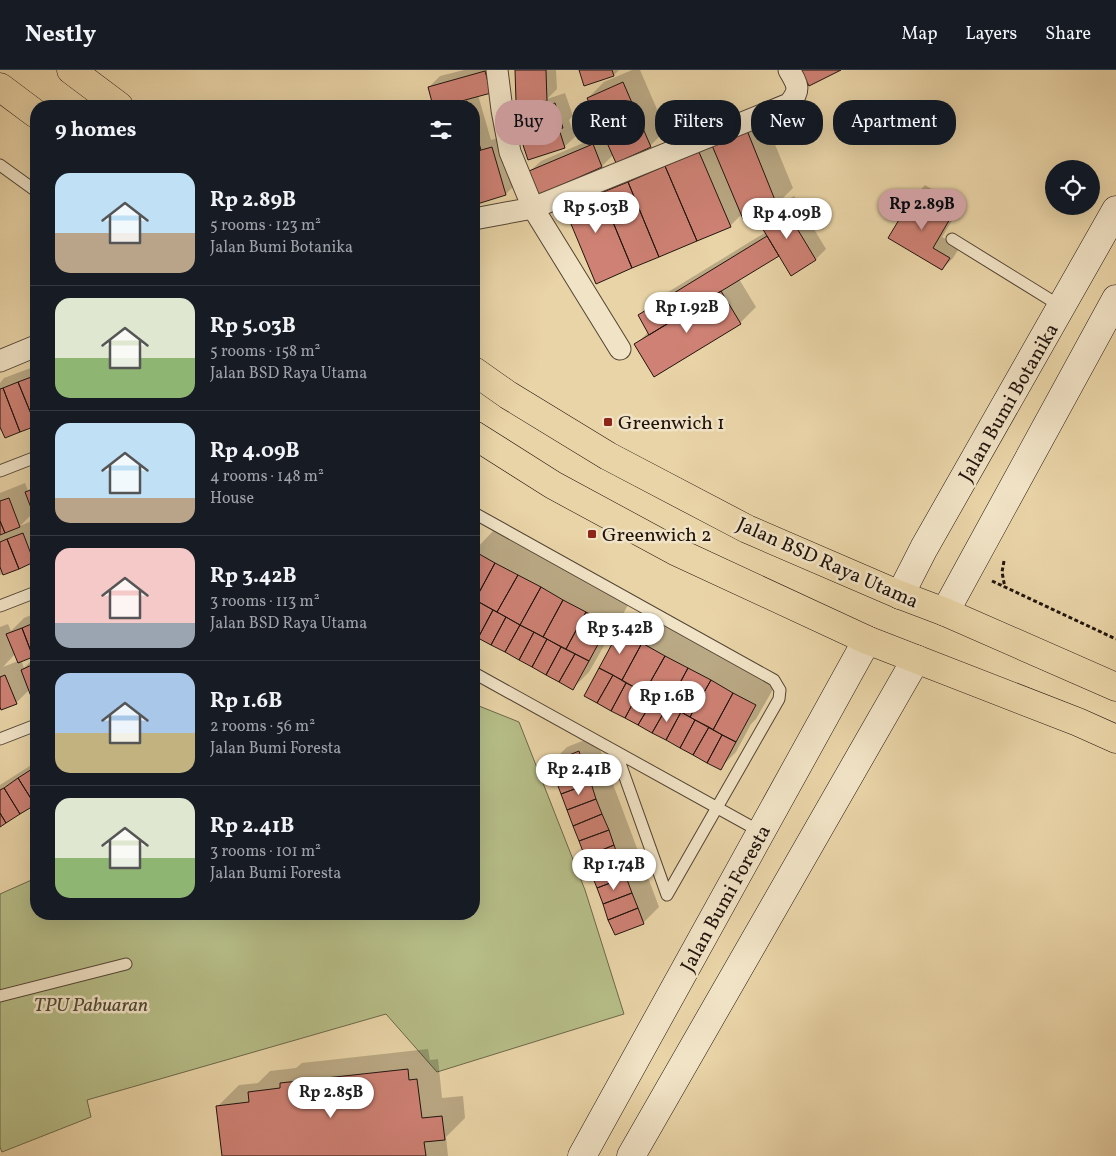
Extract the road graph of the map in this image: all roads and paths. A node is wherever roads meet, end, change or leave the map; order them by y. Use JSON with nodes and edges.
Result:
{"nodes":[{"id":1,"x":71,"y":70,"type":"edge"},
{"id":2,"x":497,"y":70,"type":"edge"},
{"id":3,"x":789,"y":70,"type":"edge"},
{"id":4,"x":0,"y":87,"type":"edge"},
{"id":5,"x":111,"y":100,"type":"edge"},
{"id":6,"x":30,"y":110,"type":"edge"},
{"id":7,"x":0,"y":164,"type":"edge"},
{"id":8,"x":30,"y":187,"type":"edge"},
{"id":9,"x":533,"y":208,"type":"junction"},
{"id":10,"x":1116,"y":210,"type":"edge"},
{"id":11,"x":480,"y":218,"type":"edge"},
{"id":12,"x":952,"y":240,"type":"dead end"},
{"id":13,"x":1116,"y":299,"type":"edge"},
{"id":14,"x":1062,"y":307,"type":"junction"},
{"id":15,"x":30,"y":348,"type":"edge"},
{"id":16,"x":620,"y":349,"type":"dead end"},
{"id":17,"x":0,"y":361,"type":"edge"},
{"id":18,"x":480,"y":375,"type":"edge"},
{"id":19,"x":480,"y":439,"type":"edge"},
{"id":20,"x":30,"y":459,"type":"edge"},
{"id":21,"x":0,"y":471,"type":"edge"},
{"id":22,"x":480,"y":516,"type":"edge"},
{"id":23,"x":968,"y":569,"type":"junction"},
{"id":24,"x":30,"y":594,"type":"edge"},
{"id":25,"x":900,"y":595,"type":"junction"},
{"id":26,"x":0,"y":606,"type":"edge"},
{"id":27,"x":945,"y":612,"type":"junction"},
{"id":28,"x":1116,"y":639,"type":"edge"},
{"id":29,"x":868,"y":640,"type":"junction"},
{"id":30,"x":916,"y":659,"type":"junction"},
{"id":31,"x":480,"y":676,"type":"edge"},
{"id":32,"x":1116,"y":687,"type":"edge"},
{"id":33,"x":30,"y":728,"type":"edge"},
{"id":34,"x":1116,"y":739,"type":"edge"},
{"id":35,"x":0,"y":740,"type":"edge"},
{"id":36,"x":616,"y":752,"type":"junction"},
{"id":37,"x":717,"y":808,"type":"junction"},
{"id":38,"x":761,"y":832,"type":"junction"},
{"id":39,"x":126,"y":964,"type":"dead end"},
{"id":40,"x":0,"y":996,"type":"edge"},
{"id":41,"x":582,"y":1156,"type":"edge"},
{"id":42,"x":631,"y":1156,"type":"edge"}],
"edges":[{"from":1,"to":5,"type":"main road"},
{"from":2,"to":9,"type":"street"},
{"from":3,"to":9,"type":"street"},
{"from":4,"to":6,"type":"main road"},
{"from":7,"to":8,"type":"lane"},
{"from":9,"to":11,"type":"street"},
{"from":9,"to":16,"type":"street"},
{"from":10,"to":14,"type":"main road","name":"Jalan Bumi Botanika"},
{"from":12,"to":14,"type":"lane"},
{"from":13,"to":23,"type":"main road"},
{"from":14,"to":25,"type":"main road","name":"Jalan Bumi Botanika"},
{"from":15,"to":17,"type":"street"},
{"from":18,"to":25,"type":"main road","name":"Jalan BSD Raya Utama"},
{"from":19,"to":29,"type":"main road"},
{"from":20,"to":21,"type":"lane"},
{"from":22,"to":37,"type":"lane"},
{"from":23,"to":27,"type":"main road"},
{"from":23,"to":28,"type":"path"},
{"from":24,"to":26,"type":"lane"},
{"from":25,"to":27,"type":"main road","name":"Jalan BSD Raya Utama"},
{"from":27,"to":32,"type":"main road","name":"Jalan BSD Raya Utama"},
{"from":29,"to":30,"type":"main road"},
{"from":29,"to":38,"type":"main road","name":"Jalan Bumi Foresta"},
{"from":30,"to":34,"type":"main road"},
{"from":30,"to":42,"type":"main road"},
{"from":31,"to":36,"type":"lane"},
{"from":33,"to":35,"type":"lane"},
{"from":36,"to":37,"type":"lane"},
{"from":36,"to":37,"type":"lane"},
{"from":37,"to":38,"type":"lane"},
{"from":38,"to":41,"type":"main road","name":"Jalan Bumi Foresta"},
{"from":39,"to":40,"type":"lane"}]}
